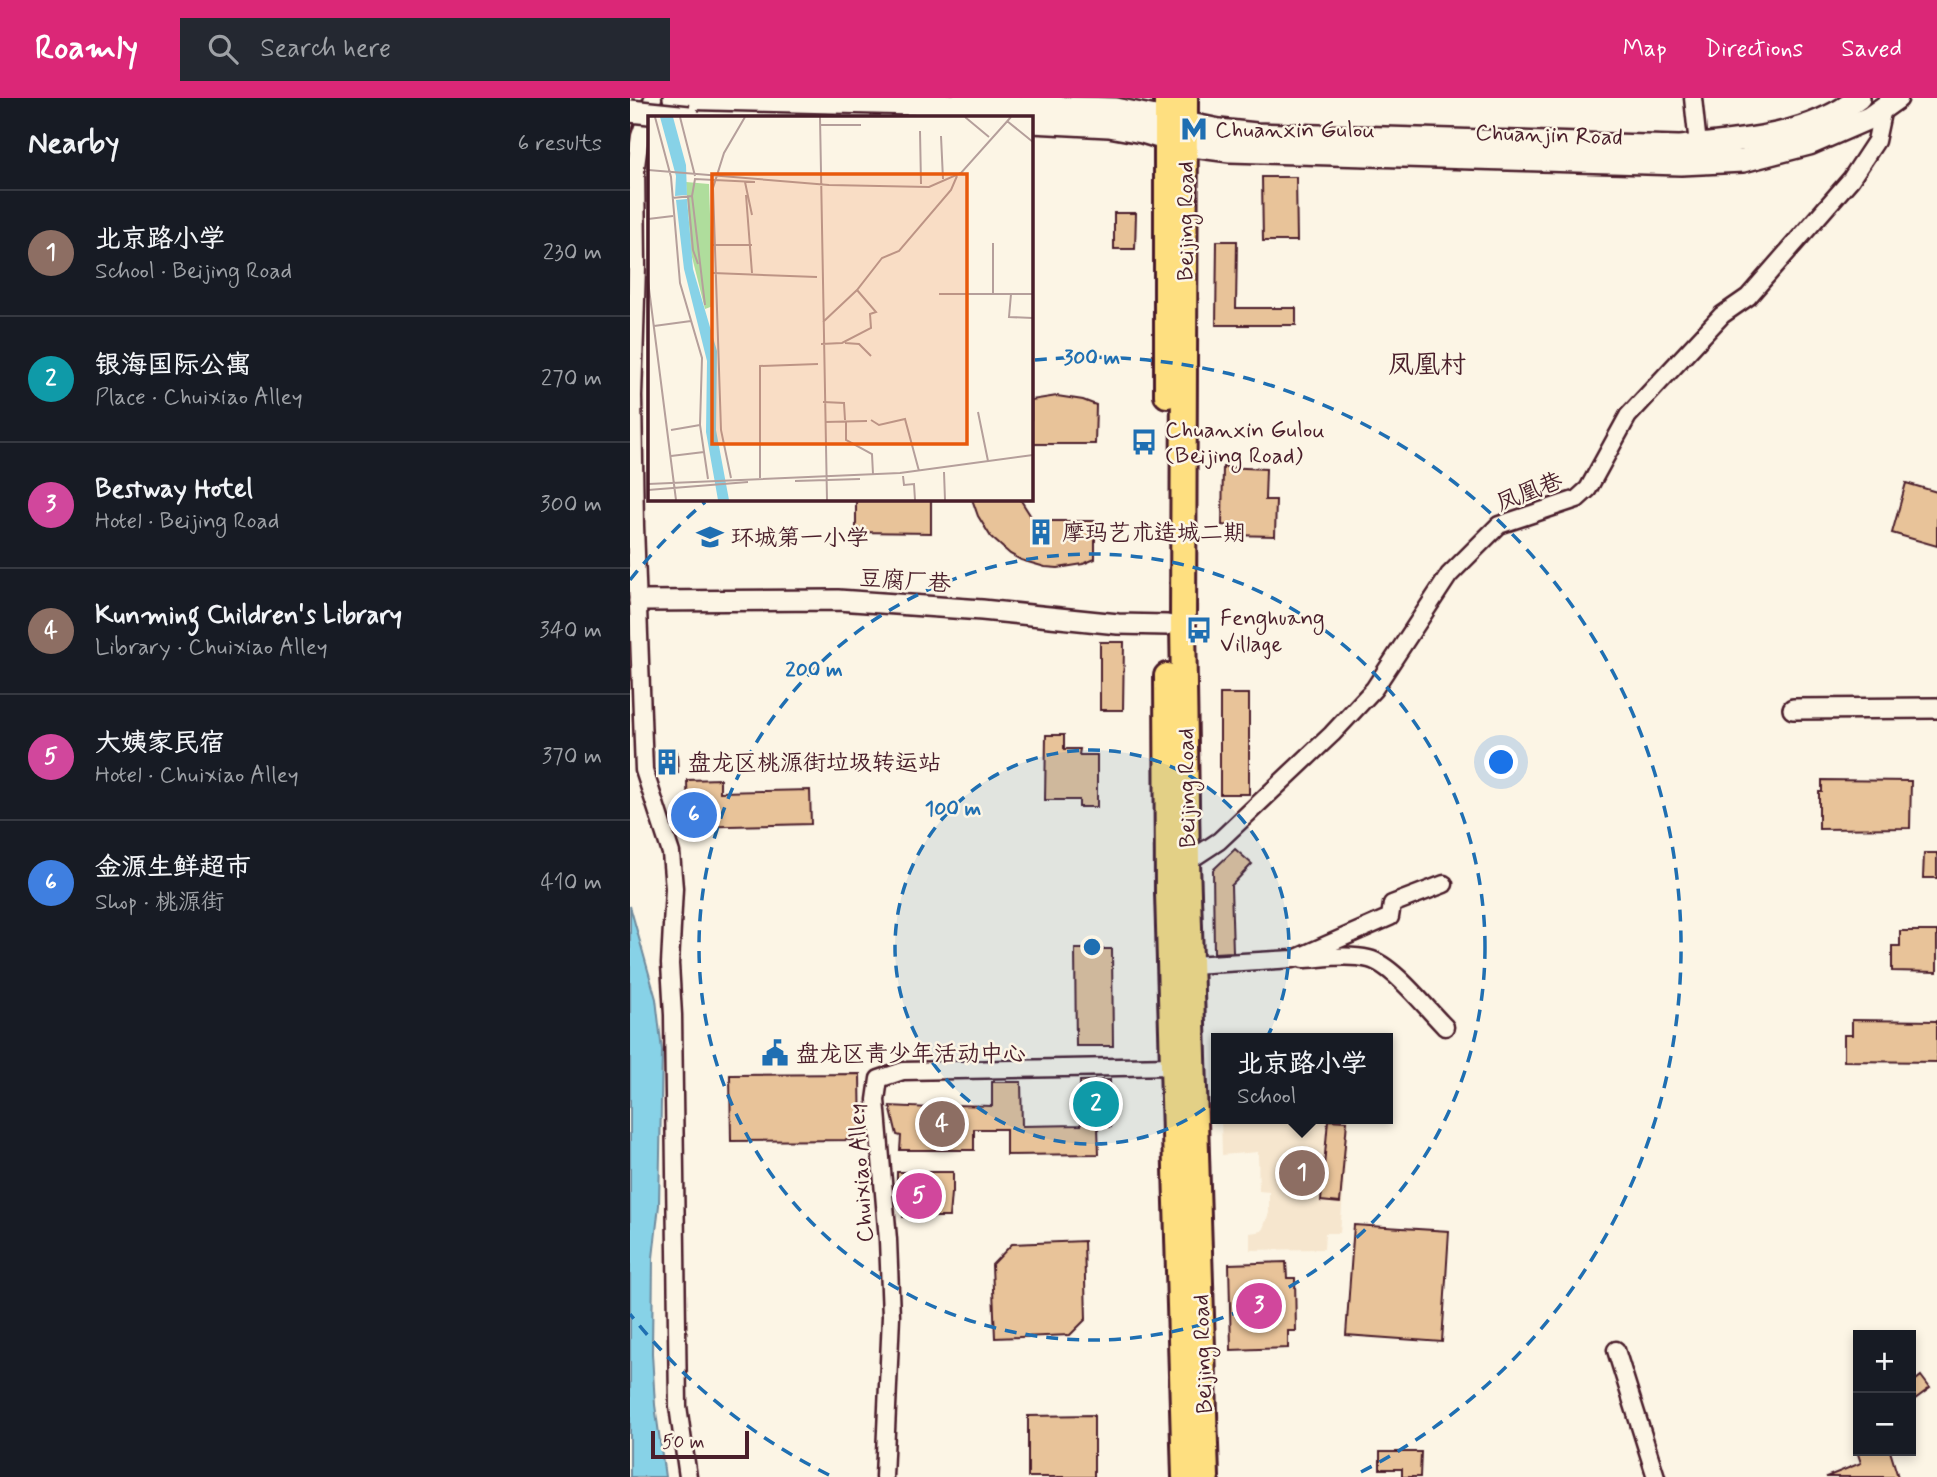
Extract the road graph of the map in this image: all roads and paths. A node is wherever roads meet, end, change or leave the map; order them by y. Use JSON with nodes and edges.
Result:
{"nodes":[{"id":1,"x":653,"y":98,"type":"edge"},
{"id":2,"x":674,"y":98,"type":"edge"},
{"id":3,"x":1185,"y":98,"type":"edge"},
{"id":4,"x":1693,"y":98,"type":"edge"},
{"id":5,"x":1859,"y":98,"type":"edge"},
{"id":6,"x":1888,"y":101,"type":"edge"},
{"id":7,"x":630,"y":111,"type":"edge"},
{"id":8,"x":1030,"y":114,"type":"edge"},
{"id":9,"x":678,"y":116,"type":"edge"},
{"id":10,"x":1174,"y":124,"type":"edge"},
{"id":11,"x":635,"y":135,"type":"edge"},
{"id":12,"x":1698,"y":145,"type":"junction"},
{"id":13,"x":639,"y":601,"type":"junction"},
{"id":14,"x":1167,"y":625,"type":"junction"},
{"id":15,"x":1937,"y":708,"type":"edge"},
{"id":16,"x":1793,"y":709,"type":"dead end"},
{"id":17,"x":1187,"y":862,"type":"junction"},
{"id":18,"x":1444,"y":884,"type":"dead end"},
{"id":19,"x":1294,"y":959,"type":"junction"},
{"id":20,"x":1191,"y":965,"type":"junction"},
{"id":21,"x":1445,"y":1027,"type":"dead end"},
{"id":22,"x":1174,"y":1066,"type":"junction"},
{"id":23,"x":1616,"y":1350,"type":"dead end"},
{"id":24,"x":688,"y":1477,"type":"edge"},
{"id":25,"x":884,"y":1477,"type":"edge"},
{"id":26,"x":1185,"y":1477,"type":"edge"},
{"id":27,"x":1206,"y":1477,"type":"edge"},
{"id":28,"x":1656,"y":1477,"type":"edge"}],
"edges":[{"from":1,"to":11,"type":"street"},
{"from":2,"to":8,"type":"main road"},
{"from":3,"to":10,"type":"main road","name":"Beijing Road"},
{"from":4,"to":12,"type":"street"},
{"from":5,"to":12,"type":"main road","name":"Chuanjin Road"},
{"from":6,"to":10,"type":"main road","name":"Chuanjin Road"},
{"from":6,"to":17,"type":"street","name":"凤凰巷"},
{"from":7,"to":9,"type":"main road","bridge":true},
{"from":8,"to":10,"type":"main road"},
{"from":10,"to":12,"type":"main road","name":"Chuanjin Road"},
{"from":10,"to":14,"type":"main road","name":"Beijing Road"},
{"from":10,"to":17,"type":"main road","name":"Beijing Road"},
{"from":11,"to":13,"type":"street"},
{"from":13,"to":14,"type":"street","name":"豆腐厂巷"},
{"from":13,"to":24,"type":"street"},
{"from":14,"to":22,"type":"main road","name":"Beijing Road"},
{"from":15,"to":16,"type":"street"},
{"from":17,"to":20,"type":"main road","name":"Beijing Road"},
{"from":18,"to":19,"type":"street"},
{"from":19,"to":20,"type":"street"},
{"from":19,"to":21,"type":"street"},
{"from":20,"to":27,"type":"main road","name":"Beijing Road"},
{"from":22,"to":25,"type":"street","name":"Chuixiao Alley"},
{"from":22,"to":26,"type":"main road","name":"Beijing Road"},
{"from":23,"to":28,"type":"street"}]}
